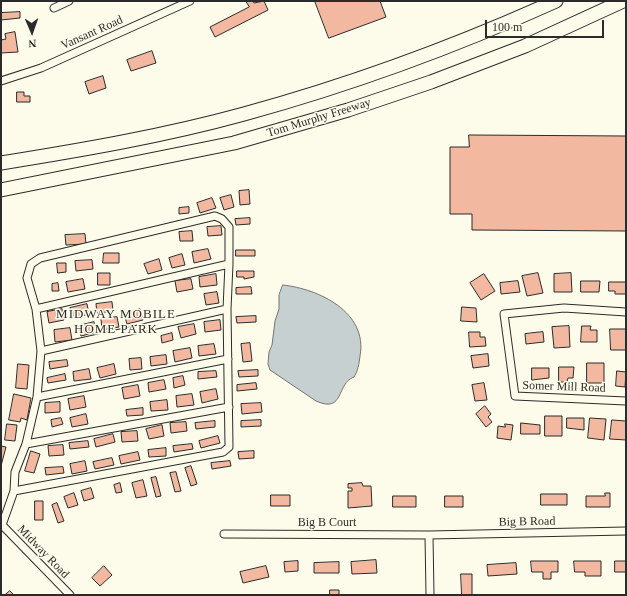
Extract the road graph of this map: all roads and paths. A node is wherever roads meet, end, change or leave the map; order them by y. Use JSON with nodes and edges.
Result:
{"nodes":[{"id":1,"x":69,"y":1,"type":"edge"},
{"id":2,"x":190,"y":1,"type":"edge"},
{"id":3,"x":556,"y":1,"type":"edge"},
{"id":4,"x":623,"y":1,"type":"edge"},
{"id":5,"x":626,"y":6,"type":"edge"},
{"id":6,"x":54,"y":8,"type":"dead end"},
{"id":7,"x":589,"y":18,"type":"junction"},
{"id":8,"x":1,"y":80,"type":"edge"},
{"id":9,"x":1,"y":163,"type":"edge"},
{"id":10,"x":1,"y":190,"type":"edge"},
{"id":11,"x":229,"y":264,"type":"junction"},
{"id":12,"x":36,"y":309,"type":"junction"},
{"id":13,"x":227,"y":309,"type":"junction"},
{"id":14,"x":626,"y":312,"type":"edge"},
{"id":15,"x":41,"y":351,"type":"junction"},
{"id":16,"x":228,"y":359,"type":"junction"},
{"id":17,"x":37,"y":397,"type":"junction"},
{"id":18,"x":626,"y":401,"type":"edge"},
{"id":19,"x":229,"y":408,"type":"junction"},
{"id":20,"x":26,"y":444,"type":"junction"},
{"id":21,"x":14,"y":491,"type":"junction"},
{"id":22,"x":1,"y":524,"type":"edge"},
{"id":23,"x":626,"y":531,"type":"edge"},
{"id":24,"x":224,"y":534,"type":"dead end"},
{"id":25,"x":429,"y":535,"type":"junction"},
{"id":26,"x":70,"y":595,"type":"edge"},
{"id":27,"x":430,"y":595,"type":"edge"}],
"edges":[{"from":1,"to":6,"type":"street"},
{"from":2,"to":8,"type":"street","name":"Vansant Road"},
{"from":3,"to":9,"type":"highway"},
{"from":4,"to":7,"type":"highway","name":"Tom Murphy Freeway"},
{"from":5,"to":7,"type":"highway"},
{"from":7,"to":10,"type":"highway","name":"Tom Murphy Freeway"},
{"from":11,"to":12,"type":"street"},
{"from":11,"to":12,"type":"street"},
{"from":11,"to":13,"type":"street"},
{"from":12,"to":15,"type":"street"},
{"from":13,"to":15,"type":"street"},
{"from":13,"to":16,"type":"street"},
{"from":14,"to":18,"type":"street","name":"Somer Mill Road"},
{"from":15,"to":17,"type":"street"},
{"from":16,"to":17,"type":"street"},
{"from":16,"to":19,"type":"street"},
{"from":17,"to":20,"type":"street"},
{"from":19,"to":20,"type":"street"},
{"from":19,"to":21,"type":"street"},
{"from":20,"to":21,"type":"street"},
{"from":21,"to":22,"type":"street"},
{"from":22,"to":26,"type":"street","name":"Midway Road"},
{"from":23,"to":25,"type":"street","name":"Big B Road"},
{"from":24,"to":25,"type":"street","name":"Big B Court"},
{"from":25,"to":27,"type":"street"}]}
